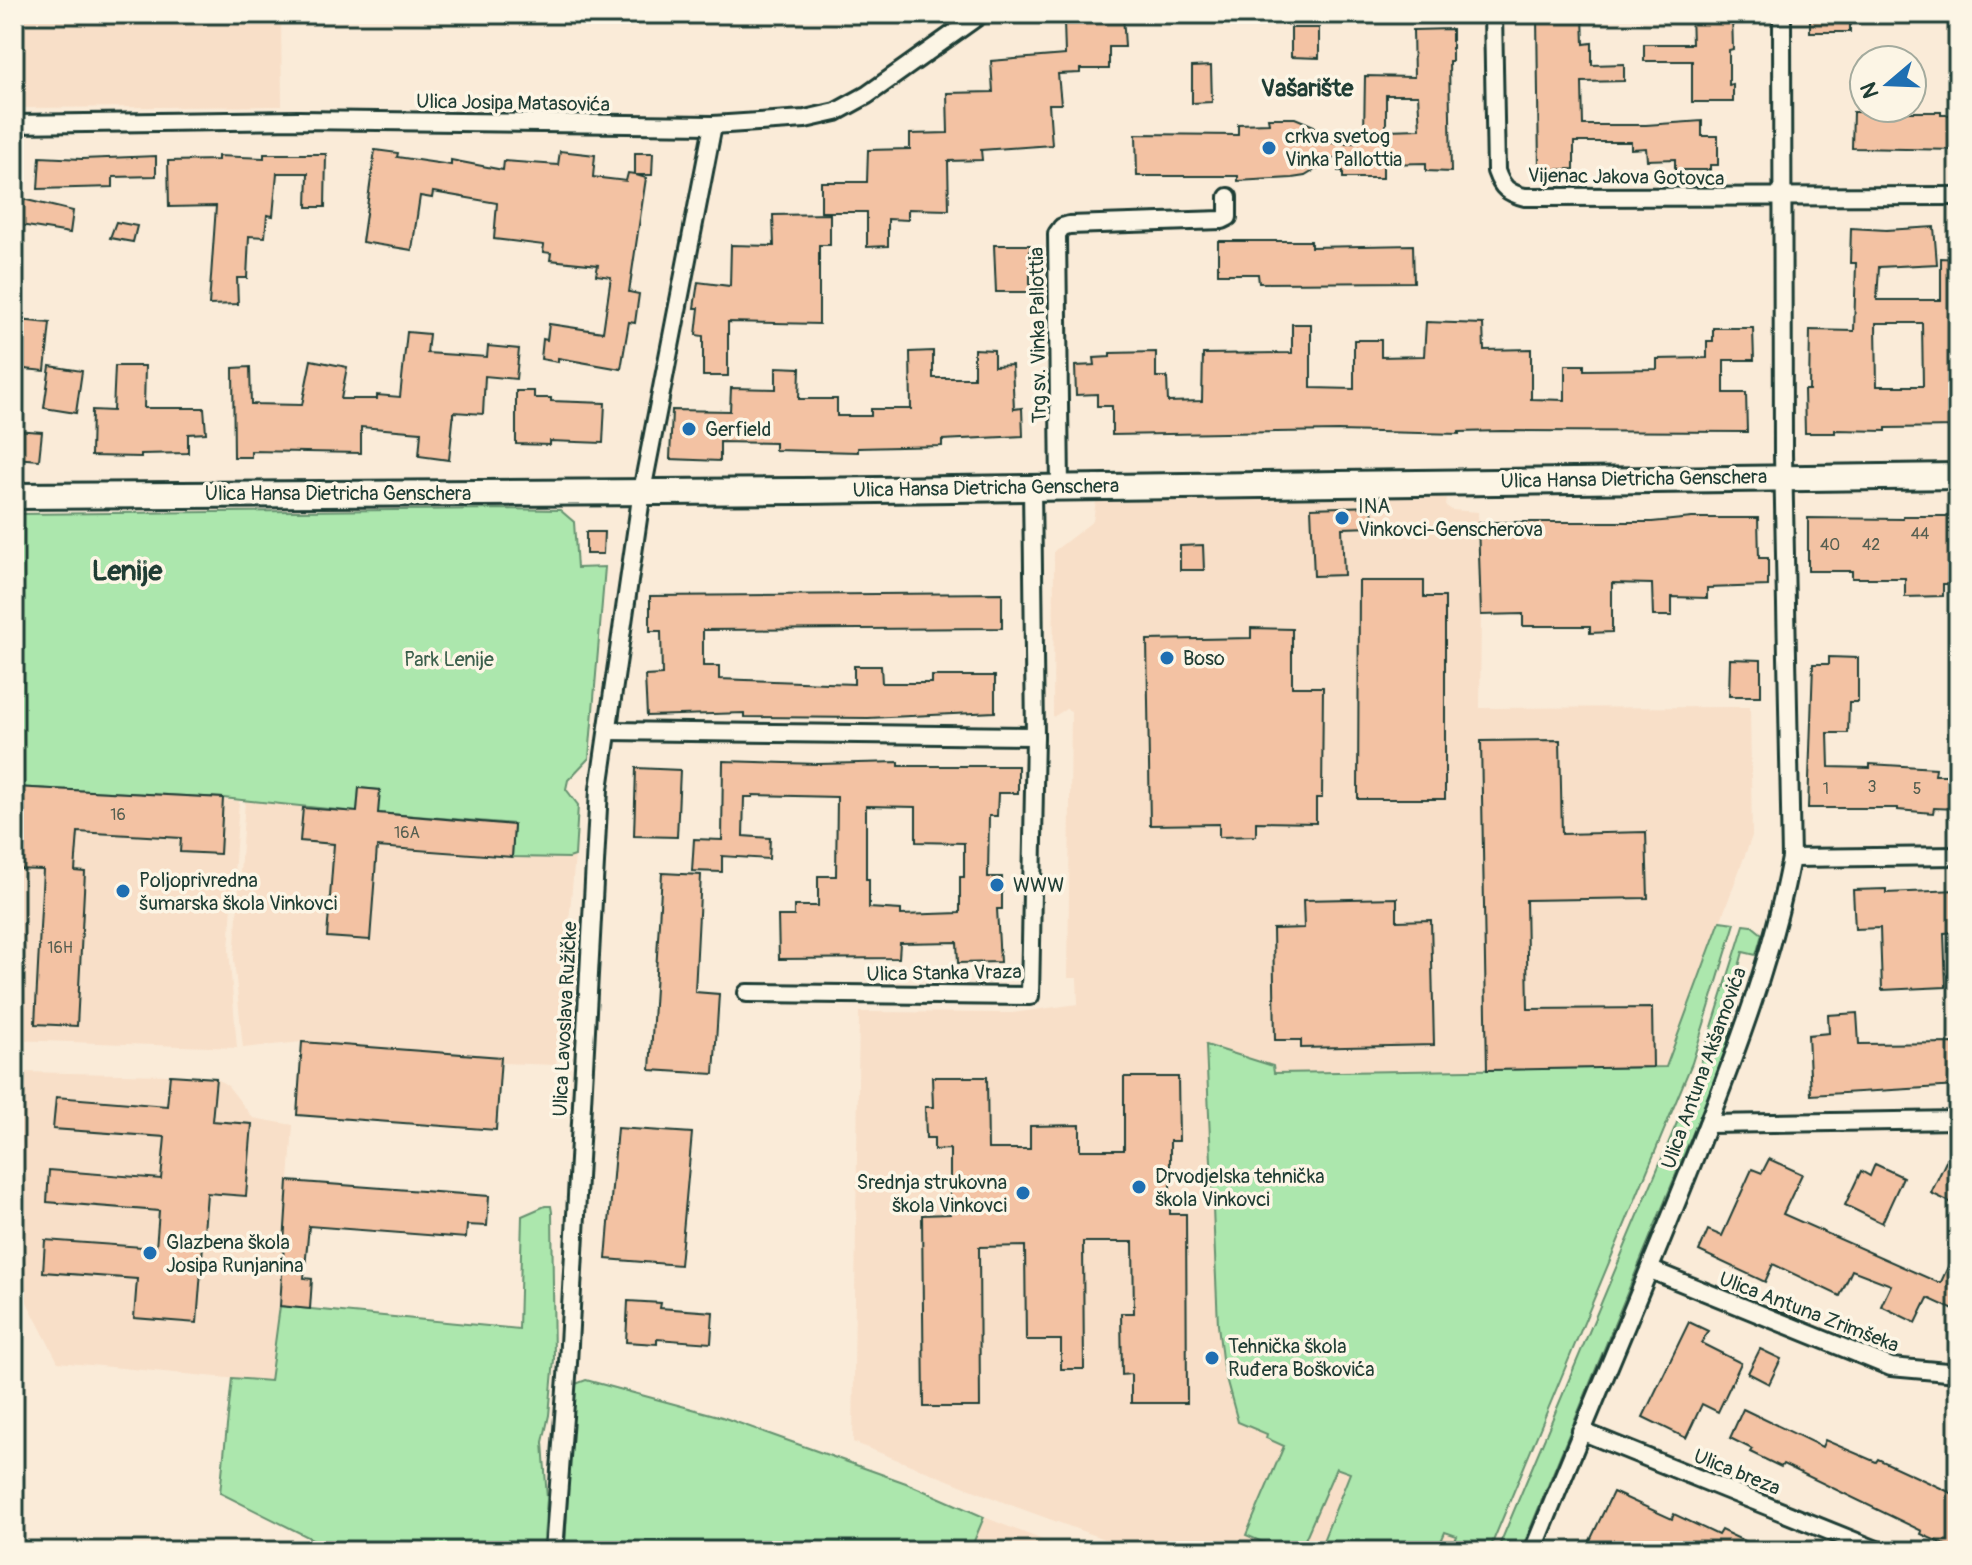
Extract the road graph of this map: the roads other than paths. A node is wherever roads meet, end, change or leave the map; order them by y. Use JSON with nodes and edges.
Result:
{"nodes":[{"id":1,"x":981,"y":14,"type":"edge"},
{"id":2,"x":1493,"y":14,"type":"edge"},
{"id":3,"x":1782,"y":14,"type":"edge"},
{"id":4,"x":14,"y":124,"type":"edge"},
{"id":5,"x":713,"y":125,"type":"junction"},
{"id":6,"x":1958,"y":196,"type":"edge"},
{"id":7,"x":1228,"y":197,"type":"dead end"},
{"id":8,"x":1782,"y":198,"type":"junction"},
{"id":9,"x":1958,"y":476,"type":"edge"},
{"id":10,"x":1784,"y":477,"type":"junction"},
{"id":11,"x":1032,"y":487,"type":"junction"},
{"id":12,"x":1060,"y":487,"type":"junction"},
{"id":13,"x":642,"y":491,"type":"junction"},
{"id":14,"x":14,"y":496,"type":"edge"},
{"id":15,"x":608,"y":731,"type":"junction"},
{"id":16,"x":1035,"y":736,"type":"junction"},
{"id":17,"x":1958,"y":856,"type":"edge"},
{"id":18,"x":1791,"y":858,"type":"junction"},
{"id":19,"x":747,"y":993,"type":"dead end"},
{"id":20,"x":1958,"y":1120,"type":"edge"},
{"id":21,"x":1708,"y":1124,"type":"junction"},
{"id":22,"x":1651,"y":1270,"type":"junction"},
{"id":23,"x":1958,"y":1373,"type":"edge"},
{"id":24,"x":1581,"y":1431,"type":"junction"},
{"id":25,"x":554,"y":1551,"type":"edge"},
{"id":26,"x":1533,"y":1551,"type":"edge"},
{"id":27,"x":1879,"y":1551,"type":"edge"}],
"edges":[{"from":1,"to":5,"type":"street","name":"Ulica Josipa Matasovića"},
{"from":2,"to":8,"type":"street","name":"Vijenac Jakova Gotovca"},
{"from":3,"to":8,"type":"street"},
{"from":4,"to":5,"type":"street","name":"Ulica Josipa Matasovića"},
{"from":5,"to":13,"type":"street","name":"Ulica Lavoslava Ružičke"},
{"from":6,"to":8,"type":"street"},
{"from":7,"to":12,"type":"street","name":"Trg sv. Vinka Pallottia"},
{"from":8,"to":10,"type":"street"},
{"from":9,"to":10,"type":"main road","name":"Ulica Hansa Dietricha Genschera"},
{"from":10,"to":12,"type":"main road","name":"Ulica Hansa Dietricha Genschera"},
{"from":10,"to":18,"type":"street","name":"Ulica Antuna Akšamovića"},
{"from":11,"to":12,"type":"main road","name":"Ulica Hansa Dietricha Genschera"},
{"from":11,"to":13,"type":"main road","name":"Ulica Hansa Dietricha Genschera"},
{"from":11,"to":16,"type":"street","name":"Ulica Stanka Vraza"},
{"from":13,"to":14,"type":"main road","name":"Ulica Hansa Dietricha Genschera"},
{"from":13,"to":15,"type":"street","name":"Ulica Lavoslava Ružičke"},
{"from":15,"to":16,"type":"street"},
{"from":15,"to":25,"type":"street","name":"Ulica Lavoslava Ružičke"},
{"from":16,"to":19,"type":"street","name":"Ulica Stanka Vraza"},
{"from":17,"to":18,"type":"street"},
{"from":18,"to":21,"type":"street","name":"Ulica Antuna Akšamovića"},
{"from":20,"to":21,"type":"street"},
{"from":21,"to":22,"type":"street","name":"Ulica Antuna Akšamovića"},
{"from":22,"to":23,"type":"street","name":"Ulica Antuna Zrimšeka"},
{"from":22,"to":24,"type":"street","name":"Ulica Antuna Akšamovića"},
{"from":24,"to":26,"type":"street","name":"Ulica Antuna Akšamovića"},
{"from":24,"to":27,"type":"street","name":"Ulica breza"}]}
